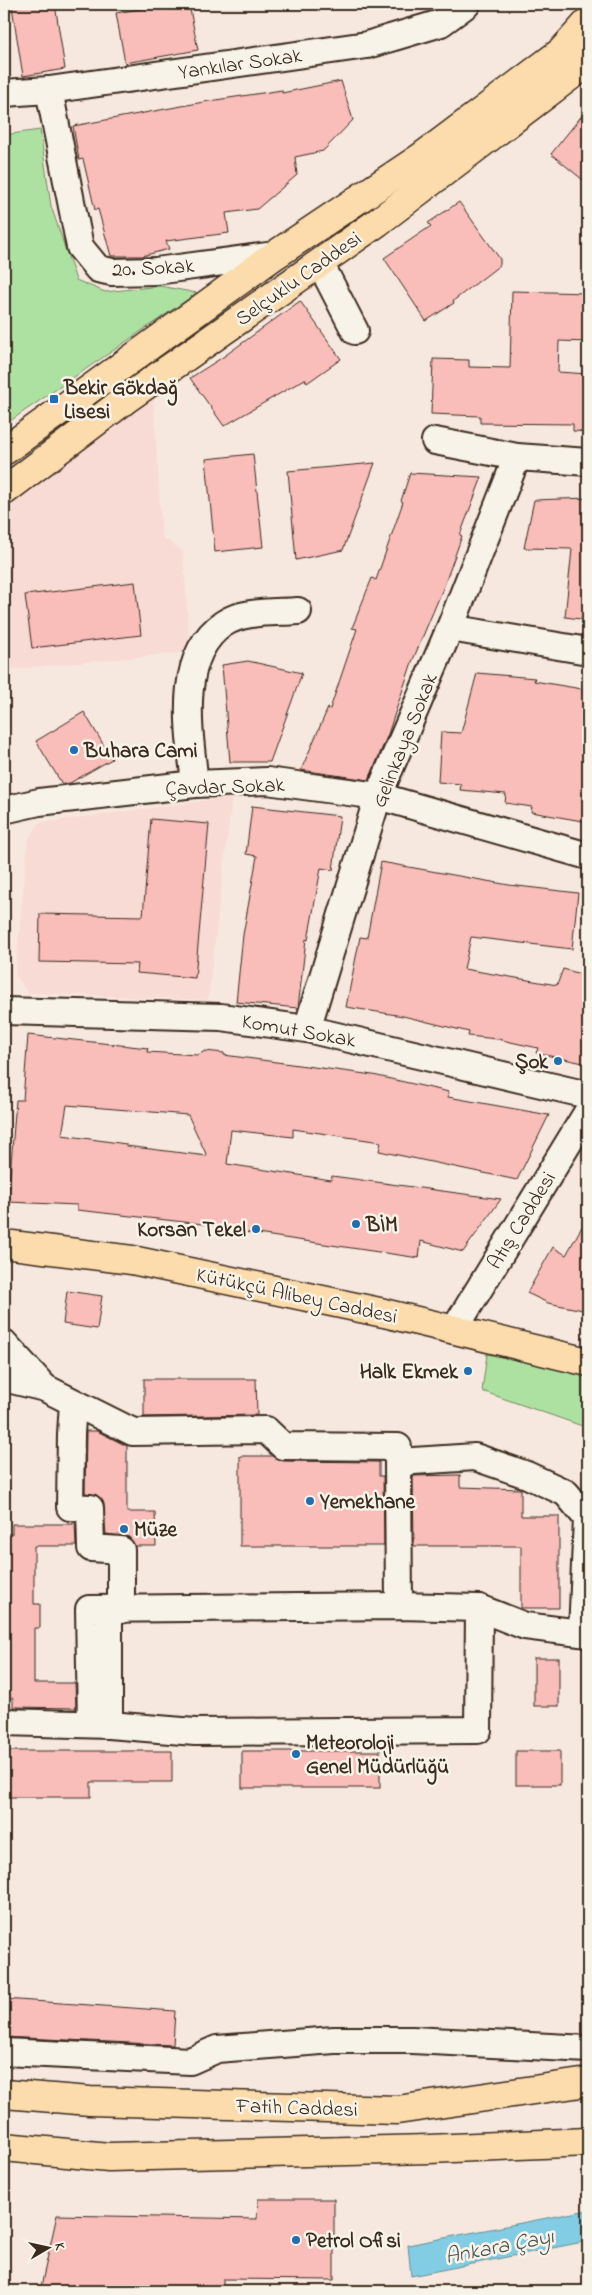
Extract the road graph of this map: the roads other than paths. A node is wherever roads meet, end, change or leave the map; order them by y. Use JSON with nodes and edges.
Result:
{"nodes":[{"id":1,"x":467,"y":4,"type":"edge"},
{"id":2,"x":588,"y":22,"type":"edge"},
{"id":3,"x":588,"y":60,"type":"edge"},
{"id":4,"x":49,"y":90,"type":"junction"},
{"id":5,"x":4,"y":93,"type":"edge"},
{"id":6,"x":275,"y":256,"type":"junction"},
{"id":7,"x":320,"y":263,"type":"junction"},
{"id":8,"x":356,"y":331,"type":"dead end"},
{"id":9,"x":435,"y":441,"type":"dead end"},
{"id":10,"x":4,"y":451,"type":"edge"},
{"id":11,"x":517,"y":457,"type":"junction"},
{"id":12,"x":588,"y":462,"type":"edge"},
{"id":13,"x":4,"y":491,"type":"edge"},
{"id":14,"x":298,"y":612,"type":"dead end"},
{"id":15,"x":450,"y":628,"type":"junction"},
{"id":16,"x":588,"y":651,"type":"edge"},
{"id":17,"x":195,"y":784,"type":"junction"},
{"id":18,"x":378,"y":796,"type":"junction"},
{"id":19,"x":4,"y":810,"type":"edge"},
{"id":20,"x":588,"y":856,"type":"edge"},
{"id":21,"x":4,"y":1011,"type":"edge"},
{"id":22,"x":307,"y":1029,"type":"junction"},
{"id":23,"x":588,"y":1095,"type":"edge"},
{"id":24,"x":588,"y":1111,"type":"edge"},
{"id":25,"x":4,"y":1244,"type":"edge"},
{"id":26,"x":454,"y":1330,"type":"junction"},
{"id":27,"x":4,"y":1343,"type":"edge"},
{"id":28,"x":588,"y":1362,"type":"edge"},
{"id":29,"x":4,"y":1378,"type":"edge"},
{"id":30,"x":45,"y":1388,"type":"junction"},
{"id":31,"x":73,"y":1403,"type":"junction"},
{"id":32,"x":398,"y":1462,"type":"junction"},
{"id":33,"x":399,"y":1606,"type":"junction"},
{"id":34,"x":479,"y":1608,"type":"junction"},
{"id":35,"x":106,"y":1609,"type":"junction"},
{"id":36,"x":585,"y":1633,"type":"edge"},
{"id":37,"x":4,"y":1722,"type":"edge"},
{"id":38,"x":100,"y":1725,"type":"junction"},
{"id":39,"x":588,"y":2049,"type":"edge"},
{"id":40,"x":4,"y":2052,"type":"edge"},
{"id":41,"x":588,"y":2082,"type":"edge"},
{"id":42,"x":4,"y":2094,"type":"edge"},
{"id":43,"x":588,"y":2142,"type":"edge"},
{"id":44,"x":4,"y":2147,"type":"edge"}],
"edges":[{"from":1,"to":4,"type":"street","name":"Yankılar Sokak"},
{"from":2,"to":6,"type":"main road","name":"Selçuklu Caddesi"},
{"from":3,"to":7,"type":"main road","name":"Selçuklu Caddesi"},
{"from":4,"to":5,"type":"street","name":"Yankılar Sokak"},
{"from":4,"to":6,"type":"street","name":"20. Sokak"},
{"from":6,"to":10,"type":"main road","name":"Selçuklu Caddesi"},
{"from":7,"to":8,"type":"street"},
{"from":7,"to":13,"type":"main road","name":"Selçuklu Caddesi"},
{"from":9,"to":11,"type":"street"},
{"from":11,"to":12,"type":"street"},
{"from":11,"to":15,"type":"street","name":"Gelinkaya Sokak"},
{"from":14,"to":17,"type":"street"},
{"from":15,"to":16,"type":"street"},
{"from":15,"to":18,"type":"street","name":"Gelinkaya Sokak"},
{"from":17,"to":18,"type":"street","name":"Çavdar Sokak"},
{"from":17,"to":19,"type":"street","name":"Çavdar Sokak"},
{"from":18,"to":20,"type":"street","name":"Çavdar Sokak"},
{"from":18,"to":22,"type":"street","name":"Gelinkaya Sokak"},
{"from":21,"to":22,"type":"street","name":"Komut Sokak"},
{"from":22,"to":23,"type":"street","name":"Komut Sokak"},
{"from":24,"to":26,"type":"street","name":"Atış Caddesi"},
{"from":25,"to":26,"type":"main road","name":"Kütükçü Alibey Caddesi"},
{"from":26,"to":28,"type":"main road","name":"Kütükçü Alibey Caddesi"},
{"from":27,"to":30,"type":"street"},
{"from":29,"to":30,"type":"street"},
{"from":30,"to":31,"type":"street"},
{"from":31,"to":32,"type":"street"},
{"from":31,"to":35,"type":"street"},
{"from":32,"to":33,"type":"street"},
{"from":32,"to":36,"type":"street"},
{"from":33,"to":34,"type":"street"},
{"from":33,"to":35,"type":"street"},
{"from":34,"to":36,"type":"street"},
{"from":34,"to":38,"type":"street"},
{"from":35,"to":38,"type":"street"},
{"from":37,"to":38,"type":"street"},
{"from":39,"to":40,"type":"street"},
{"from":41,"to":42,"type":"main road","name":"Fatih Caddesi"},
{"from":43,"to":44,"type":"main road","name":"Fatih Caddesi"}]}
